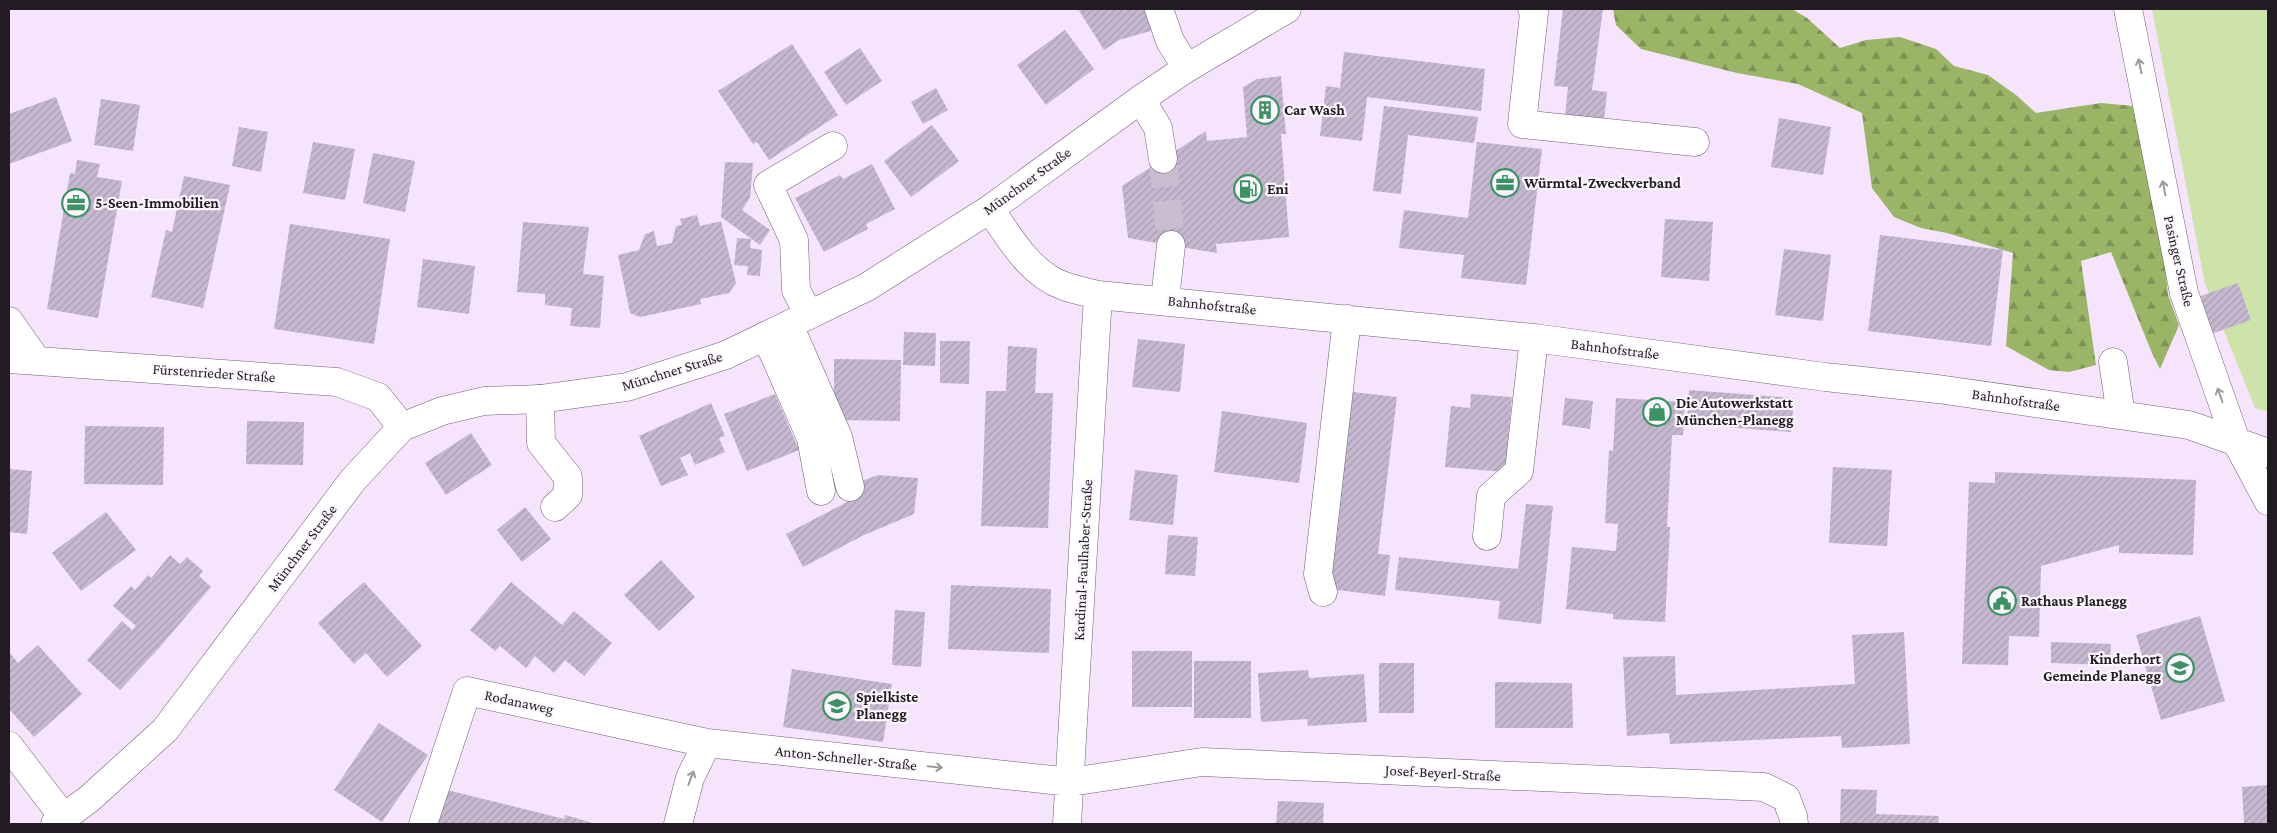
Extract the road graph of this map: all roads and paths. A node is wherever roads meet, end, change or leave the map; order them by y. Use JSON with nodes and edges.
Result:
{"nodes":[{"id":1,"x":1159,"y":9,"type":"edge"},
{"id":2,"x":1287,"y":9,"type":"edge"},
{"id":3,"x":1532,"y":9,"type":"edge"},
{"id":4,"x":2128,"y":9,"type":"edge"},
{"id":5,"x":1187,"y":68,"type":"junction"},
{"id":6,"x":1141,"y":99,"type":"junction"},
{"id":7,"x":1695,"y":142,"type":"dead end"},
{"id":8,"x":833,"y":146,"type":"dead end"},
{"id":9,"x":1163,"y":160,"type":"tunnel mouth"},
{"id":10,"x":990,"y":209,"type":"junction"},
{"id":11,"x":1171,"y":245,"type":"tunnel mouth"},
{"id":12,"x":1098,"y":295,"type":"junction"},
{"id":13,"x":1165,"y":300,"type":"junction"},
{"id":14,"x":1347,"y":319,"type":"junction"},
{"id":15,"x":9,"y":321,"type":"edge"},
{"id":16,"x":788,"y":325,"type":"junction"},
{"id":17,"x":1534,"y":338,"type":"junction"},
{"id":18,"x":9,"y":359,"type":"edge"},
{"id":19,"x":37,"y":361,"type":"junction"},
{"id":20,"x":2113,"y":362,"type":"dead end"},
{"id":21,"x":540,"y":399,"type":"junction"},
{"id":22,"x":2121,"y":415,"type":"junction"},
{"id":23,"x":402,"y":427,"type":"junction"},
{"id":24,"x":2236,"y":441,"type":"junction"},
{"id":25,"x":2268,"y":453,"type":"edge"},
{"id":26,"x":850,"y":487,"type":"dead end"},
{"id":27,"x":821,"y":491,"type":"dead end"},
{"id":28,"x":2268,"y":501,"type":"edge"},
{"id":29,"x":555,"y":507,"type":"dead end"},
{"id":30,"x":1487,"y":536,"type":"dead end"},
{"id":31,"x":1323,"y":592,"type":"dead end"},
{"id":32,"x":707,"y":742,"type":"junction"},
{"id":33,"x":9,"y":746,"type":"edge"},
{"id":34,"x":1071,"y":782,"type":"junction"},
{"id":35,"x":60,"y":821,"type":"edge"},
{"id":36,"x":423,"y":824,"type":"edge"},
{"id":37,"x":678,"y":824,"type":"edge"},
{"id":38,"x":1067,"y":824,"type":"edge"},
{"id":39,"x":1794,"y":824,"type":"edge"}],
"edges":[{"from":1,"to":5,"type":"street"},
{"from":2,"to":5,"type":"street","name":"Münchner Straße"},
{"from":3,"to":7,"type":"street"},
{"from":24,"to":4,"type":"street","name":"Pasinger Straße","one_way":true},
{"from":5,"to":6,"type":"street","name":"Münchner Straße"},
{"from":6,"to":9,"type":"street"},
{"from":6,"to":10,"type":"street","name":"Münchner Straße"},
{"from":8,"to":16,"type":"street"},
{"from":10,"to":12,"type":"street","name":"Bahnhofstraße"},
{"from":10,"to":16,"type":"street","name":"Münchner Straße"},
{"from":11,"to":13,"type":"street"},
{"from":12,"to":13,"type":"street","name":"Bahnhofstraße"},
{"from":12,"to":34,"type":"street","name":"Kardinal-Faulhaber-Straße"},
{"from":13,"to":14,"type":"street","name":"Bahnhofstraße"},
{"from":14,"to":17,"type":"street","name":"Bahnhofstraße"},
{"from":14,"to":31,"type":"street"},
{"from":15,"to":19,"type":"street"},
{"from":16,"to":21,"type":"street","name":"Münchner Straße"},
{"from":16,"to":26,"type":"street"},
{"from":16,"to":27,"type":"street"},
{"from":17,"to":22,"type":"street","name":"Bahnhofstraße"},
{"from":17,"to":30,"type":"street"},
{"from":18,"to":19,"type":"street","name":"Fürstenrieder Straße"},
{"from":19,"to":23,"type":"street","name":"Fürstenrieder Straße"},
{"from":20,"to":22,"type":"street"},
{"from":21,"to":23,"type":"street","name":"Münchner Straße"},
{"from":21,"to":29,"type":"street"},
{"from":22,"to":24,"type":"street","name":"Bahnhofstraße"},
{"from":23,"to":35,"type":"street","name":"Münchner Straße"},
{"from":24,"to":25,"type":"street","name":"Bahnhofstraße"},
{"from":24,"to":28,"type":"street","name":"Pasinger Straße"},
{"from":32,"to":34,"type":"street","name":"Anton-Schneller-Straße","one_way":true},
{"from":32,"to":36,"type":"street","name":"Rodanaweg"},
{"from":37,"to":32,"type":"street","one_way":true},
{"from":33,"to":35,"type":"street"},
{"from":34,"to":38,"type":"street","name":"Kardinal-Faulhaber-Straße"},
{"from":34,"to":39,"type":"street","name":"Josef-Beyerl-Straße"}]}
